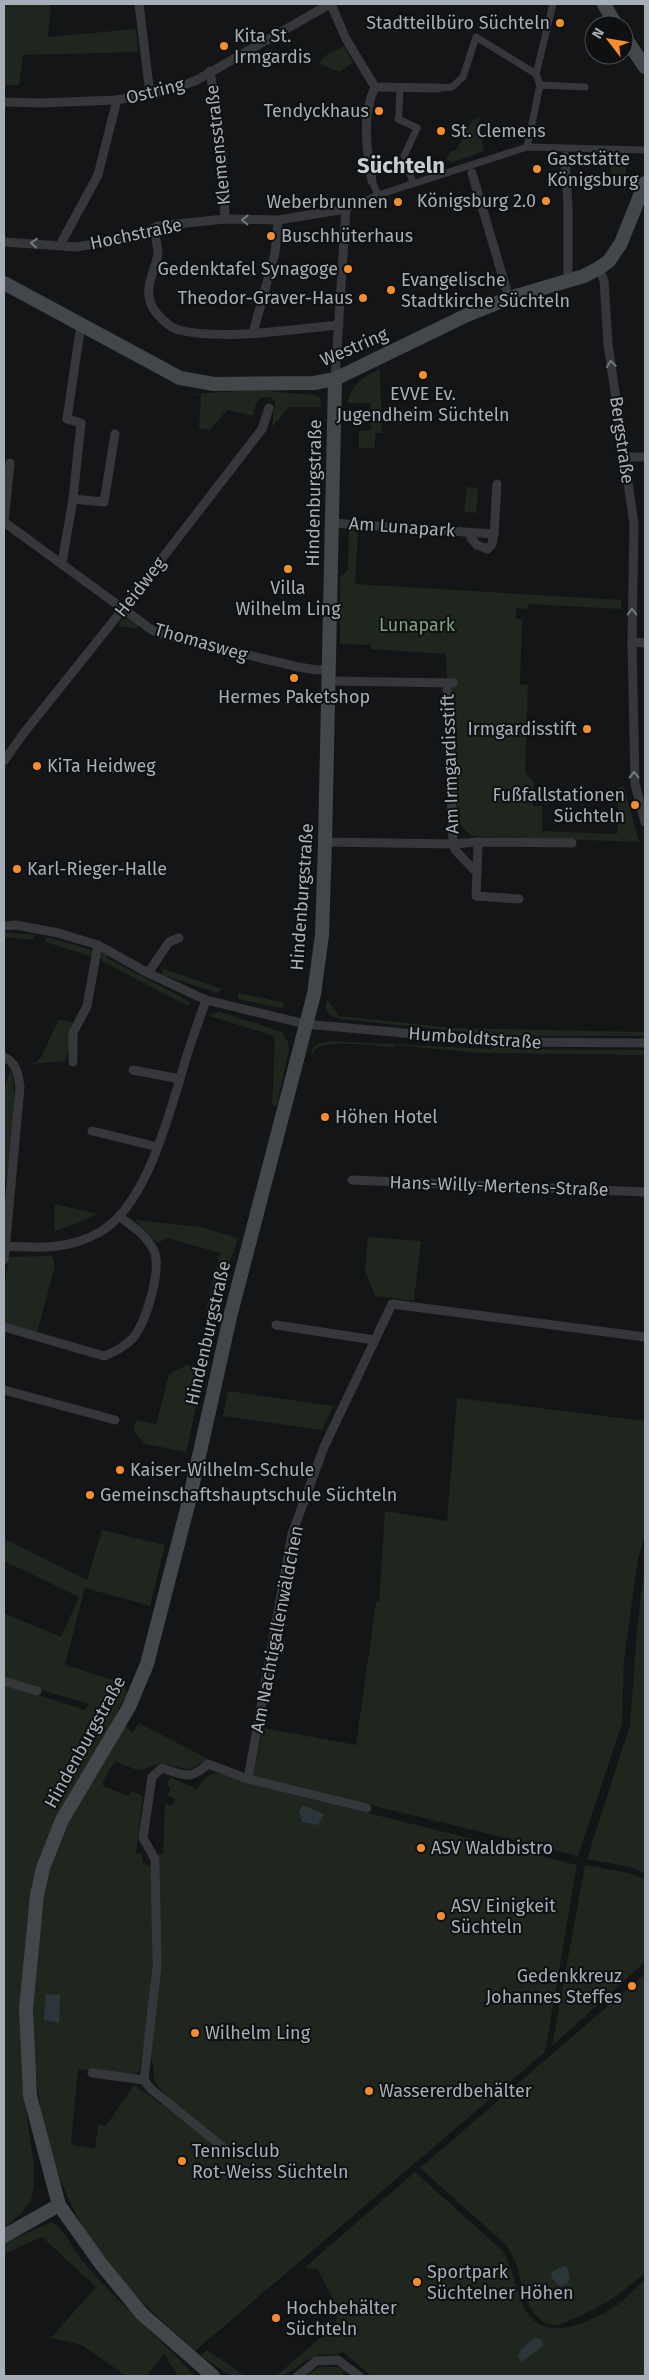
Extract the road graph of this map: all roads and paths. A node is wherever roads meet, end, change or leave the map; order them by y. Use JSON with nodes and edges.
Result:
{"nodes":[{"id":1,"x":139,"y":4,"type":"edge"},
{"id":2,"x":330,"y":4,"type":"edge"},
{"id":3,"x":553,"y":4,"type":"edge"},
{"id":4,"x":604,"y":4,"type":"edge"},
{"id":5,"x":610,"y":15,"type":"edge"},
{"id":6,"x":634,"y":50,"type":"edge"},
{"id":7,"x":645,"y":66,"type":"edge"},
{"id":8,"x":210,"y":71,"type":"junction"},
{"id":9,"x":536,"y":74,"type":"junction"},
{"id":10,"x":540,"y":85,"type":"junction"},
{"id":11,"x":375,"y":87,"type":"junction"},
{"id":12,"x":585,"y":87,"type":"dead end"},
{"id":13,"x":438,"y":88,"type":"joint"},
{"id":14,"x":400,"y":89,"type":"junction"},
{"id":15,"x":150,"y":94,"type":"junction"},
{"id":16,"x":117,"y":100,"type":"junction"},
{"id":17,"x":4,"y":102,"type":"edge"},
{"id":18,"x":527,"y":146,"type":"junction"},
{"id":19,"x":565,"y":146,"type":"junction"},
{"id":20,"x":645,"y":150,"type":"edge"},
{"id":21,"x":565,"y":156,"type":"joint"},
{"id":22,"x":471,"y":169,"type":"junction"},
{"id":23,"x":372,"y":182,"type":"joint"},
{"id":24,"x":414,"y":183,"type":"junction"},
{"id":25,"x":645,"y":183,"type":"edge"},
{"id":26,"x":378,"y":195,"type":"junction"},
{"id":27,"x":346,"y":209,"type":"junction"},
{"id":28,"x":225,"y":219,"type":"junction"},
{"id":29,"x":278,"y":220,"type":"junction"},
{"id":30,"x":154,"y":230,"type":"junction"},
{"id":31,"x":4,"y":242,"type":"edge"},
{"id":32,"x":60,"y":246,"type":"junction"},
{"id":33,"x":599,"y":268,"type":"junction"},
{"id":34,"x":568,"y":281,"type":"junction"},
{"id":35,"x":4,"y":283,"type":"edge"},
{"id":36,"x":509,"y":298,"type":"junction"},
{"id":37,"x":81,"y":324,"type":"junction"},
{"id":38,"x":339,"y":325,"type":"junction"},
{"id":39,"x":253,"y":333,"type":"junction"},
{"id":40,"x":335,"y":380,"type":"junction"},
{"id":41,"x":269,"y":408,"type":"dead end"},
{"id":42,"x":115,"y":434,"type":"dead end"},
{"id":43,"x":645,"y":457,"type":"edge"},
{"id":44,"x":624,"y":458,"type":"junction"},
{"id":45,"x":10,"y":463,"type":"dead end"},
{"id":46,"x":497,"y":484,"type":"dead end"},
{"id":47,"x":73,"y":499,"type":"junction"},
{"id":48,"x":4,"y":522,"type":"edge"},
{"id":49,"x":332,"y":522,"type":"junction"},
{"id":50,"x":472,"y":533,"type":"junction"},
{"id":51,"x":494,"y":534,"type":"junction"},
{"id":52,"x":62,"y":563,"type":"junction"},
{"id":53,"x":123,"y":609,"type":"junction"},
{"id":54,"x":632,"y":642,"type":"junction"},
{"id":55,"x":645,"y":643,"type":"edge"},
{"id":56,"x":330,"y":675,"type":"junction"},
{"id":57,"x":4,"y":761,"type":"edge"},
{"id":58,"x":645,"y":822,"type":"edge"},
{"id":59,"x":325,"y":842,"type":"junction"},
{"id":60,"x":478,"y":842,"type":"junction"},
{"id":61,"x":572,"y":843,"type":"dead end"},
{"id":62,"x":453,"y":844,"type":"junction"},
{"id":63,"x":478,"y":873,"type":"junction"},
{"id":64,"x":519,"y":899,"type":"dead end"},
{"id":65,"x":4,"y":926,"type":"edge"},
{"id":66,"x":178,"y":938,"type":"dead end"},
{"id":67,"x":98,"y":945,"type":"junction"},
{"id":68,"x":148,"y":973,"type":"junction"},
{"id":69,"x":206,"y":1000,"type":"junction"},
{"id":70,"x":306,"y":1024,"type":"junction"},
{"id":71,"x":645,"y":1043,"type":"edge"},
{"id":72,"x":4,"y":1058,"type":"edge"},
{"id":73,"x":73,"y":1062,"type":"dead end"},
{"id":74,"x":133,"y":1070,"type":"dead end"},
{"id":75,"x":180,"y":1080,"type":"junction"},
{"id":76,"x":92,"y":1131,"type":"dead end"},
{"id":77,"x":158,"y":1148,"type":"junction"},
{"id":78,"x":352,"y":1180,"type":"dead end"},
{"id":79,"x":7,"y":1190,"type":"edge"},
{"id":80,"x":645,"y":1192,"type":"edge"},
{"id":81,"x":119,"y":1216,"type":"junction"},
{"id":82,"x":5,"y":1246,"type":"edge"},
{"id":83,"x":4,"y":1260,"type":"edge"},
{"id":84,"x":276,"y":1325,"type":"dead end"},
{"id":85,"x":4,"y":1327,"type":"edge"},
{"id":86,"x":645,"y":1337,"type":"edge"},
{"id":87,"x":374,"y":1340,"type":"junction"},
{"id":88,"x":4,"y":1390,"type":"edge"},
{"id":89,"x":115,"y":1420,"type":"dead end"},
{"id":90,"x":4,"y":1681,"type":"edge"},
{"id":91,"x":38,"y":1691,"type":"dead end"},
{"id":92,"x":248,"y":1779,"type":"junction"},
{"id":93,"x":367,"y":1808,"type":"dead end"},
{"id":94,"x":92,"y":2073,"type":"dead end"},
{"id":95,"x":144,"y":2080,"type":"junction"},
{"id":96,"x":224,"y":2148,"type":"dead end"},
{"id":97,"x":58,"y":2205,"type":"junction"},
{"id":98,"x":4,"y":2236,"type":"edge"},
{"id":99,"x":192,"y":2358,"type":"junction"},
{"id":100,"x":204,"y":2376,"type":"edge"},
{"id":101,"x":213,"y":2376,"type":"edge"},
{"id":102,"x":298,"y":2376,"type":"edge"},
{"id":103,"x":359,"y":2376,"type":"edge"}],
"edges":[{"from":1,"to":15,"type":"street"},
{"from":2,"to":8,"type":"street","name":"Ostring"},
{"from":2,"to":11,"type":"street"},
{"from":3,"to":9,"type":"street"},
{"from":4,"to":5,"type":"main road"},
{"from":6,"to":7,"type":"main road"},
{"from":8,"to":15,"type":"street","name":"Ostring"},
{"from":8,"to":28,"type":"street","name":"Klemensstraße"},
{"from":9,"to":10,"type":"street"},
{"from":9,"to":13,"type":"street"},
{"from":10,"to":12,"type":"street"},
{"from":10,"to":18,"type":"street"},
{"from":11,"to":14,"type":"street"},
{"from":11,"to":23,"type":"street"},
{"from":13,"to":14,"type":"street"},
{"from":14,"to":24,"type":"street"},
{"from":15,"to":16,"type":"street","name":"Ostring"},
{"from":16,"to":17,"type":"street"},
{"from":16,"to":32,"type":"street","name":"Ostring"},
{"from":18,"to":19,"type":"street","name":"Hochstraße"},
{"from":18,"to":22,"type":"street","name":"Hochstraße"},
{"from":19,"to":20,"type":"street","name":"Hochstraße"},
{"from":19,"to":21,"type":"street"},
{"from":21,"to":34,"type":"street"},
{"from":22,"to":24,"type":"street","name":"Hochstraße"},
{"from":22,"to":36,"type":"street"},
{"from":23,"to":26,"type":"street"},
{"from":24,"to":26,"type":"street","name":"Hochstraße"},
{"from":25,"to":33,"type":"main road","name":"Westring"},
{"from":26,"to":27,"type":"street","name":"Hochstraße"},
{"from":27,"to":29,"type":"street","name":"Hochstraße"},
{"from":27,"to":38,"type":"street","name":"Hindenburgstraße"},
{"from":29,"to":28,"type":"street","name":"Hochstraße","one_way":true},
{"from":28,"to":30,"type":"street","name":"Hochstraße"},
{"from":29,"to":39,"type":"street"},
{"from":30,"to":32,"type":"street","name":"Hochstraße"},
{"from":30,"to":39,"type":"street"},
{"from":32,"to":31,"type":"street","name":"Hochstraße","one_way":true},
{"from":33,"to":34,"type":"main road","name":"Westring"},
{"from":44,"to":33,"type":"street","name":"Bergstraße","one_way":true},
{"from":34,"to":36,"type":"main road","name":"Westring"},
{"from":35,"to":37,"type":"main road","name":"Westring"},
{"from":36,"to":40,"type":"main road","name":"Westring"},
{"from":37,"to":40,"type":"main road","name":"Westring"},
{"from":37,"to":47,"type":"street"},
{"from":38,"to":39,"type":"street"},
{"from":38,"to":40,"type":"street","name":"Hindenburgstraße"},
{"from":40,"to":49,"type":"main road","name":"Hindenburgstraße"},
{"from":41,"to":53,"type":"street","name":"Heidweg"},
{"from":42,"to":47,"type":"street"},
{"from":43,"to":44,"type":"street"},
{"from":54,"to":44,"type":"street","name":"Bergstraße","one_way":true},
{"from":45,"to":48,"type":"street","name":"Thomasweg"},
{"from":46,"to":51,"type":"street"},
{"from":47,"to":52,"type":"street"},
{"from":48,"to":52,"type":"street","name":"Thomasweg"},
{"from":49,"to":50,"type":"street","name":"Am Lunapark"},
{"from":49,"to":56,"type":"main road","name":"Hindenburgstraße"},
{"from":50,"to":51,"type":"street","name":"Am Lunapark"},
{"from":50,"to":51,"type":"street","name":"Am Lunapark"},
{"from":52,"to":53,"type":"street","name":"Thomasweg"},
{"from":53,"to":56,"type":"street","name":"Thomasweg"},
{"from":53,"to":57,"type":"street","name":"Heidweg"},
{"from":54,"to":55,"type":"street"},
{"from":58,"to":54,"type":"street","name":"Bergstraße","one_way":true},
{"from":56,"to":59,"type":"main road","name":"Hindenburgstraße"},
{"from":56,"to":62,"type":"street","name":"Am Irmgardisstift"},
{"from":59,"to":62,"type":"street"},
{"from":59,"to":70,"type":"main road","name":"Hindenburgstraße"},
{"from":60,"to":61,"type":"street"},
{"from":60,"to":62,"type":"street"},
{"from":60,"to":63,"type":"street"},
{"from":62,"to":63,"type":"street"},
{"from":63,"to":64,"type":"street"},
{"from":65,"to":67,"type":"street","name":"Humboldtstraße"},
{"from":66,"to":68,"type":"street"},
{"from":67,"to":68,"type":"street","name":"Humboldtstraße"},
{"from":67,"to":73,"type":"street"},
{"from":68,"to":69,"type":"street","name":"Humboldtstraße"},
{"from":69,"to":70,"type":"street","name":"Humboldtstraße"},
{"from":69,"to":75,"type":"street"},
{"from":70,"to":71,"type":"street","name":"Humboldtstraße"},
{"from":70,"to":97,"type":"main road","name":"Hindenburgstraße"},
{"from":72,"to":79,"type":"street"},
{"from":74,"to":75,"type":"street"},
{"from":75,"to":77,"type":"street"},
{"from":76,"to":77,"type":"street"},
{"from":77,"to":81,"type":"street"},
{"from":78,"to":80,"type":"street","name":"Hans-Willy-Mertens-Straße"},
{"from":79,"to":82,"type":"street"},
{"from":81,"to":82,"type":"street"},
{"from":81,"to":85,"type":"street"},
{"from":82,"to":83,"type":"street"},
{"from":84,"to":87,"type":"street"},
{"from":86,"to":87,"type":"street","name":"Am Nachtigallenwäldchen"},
{"from":87,"to":92,"type":"street","name":"Am Nachtigallenwäldchen"},
{"from":88,"to":89,"type":"street"},
{"from":90,"to":91,"type":"street"},
{"from":92,"to":93,"type":"street"},
{"from":92,"to":95,"type":"street"},
{"from":94,"to":95,"type":"street"},
{"from":95,"to":96,"type":"street"},
{"from":97,"to":98,"type":"main road"},
{"from":97,"to":99,"type":"main road","name":"Hindenburgstraße"},
{"from":99,"to":100,"type":"main road"},
{"from":99,"to":101,"type":"main road","name":"Hindenburgstraße"},
{"from":102,"to":103,"type":"street"}]}
